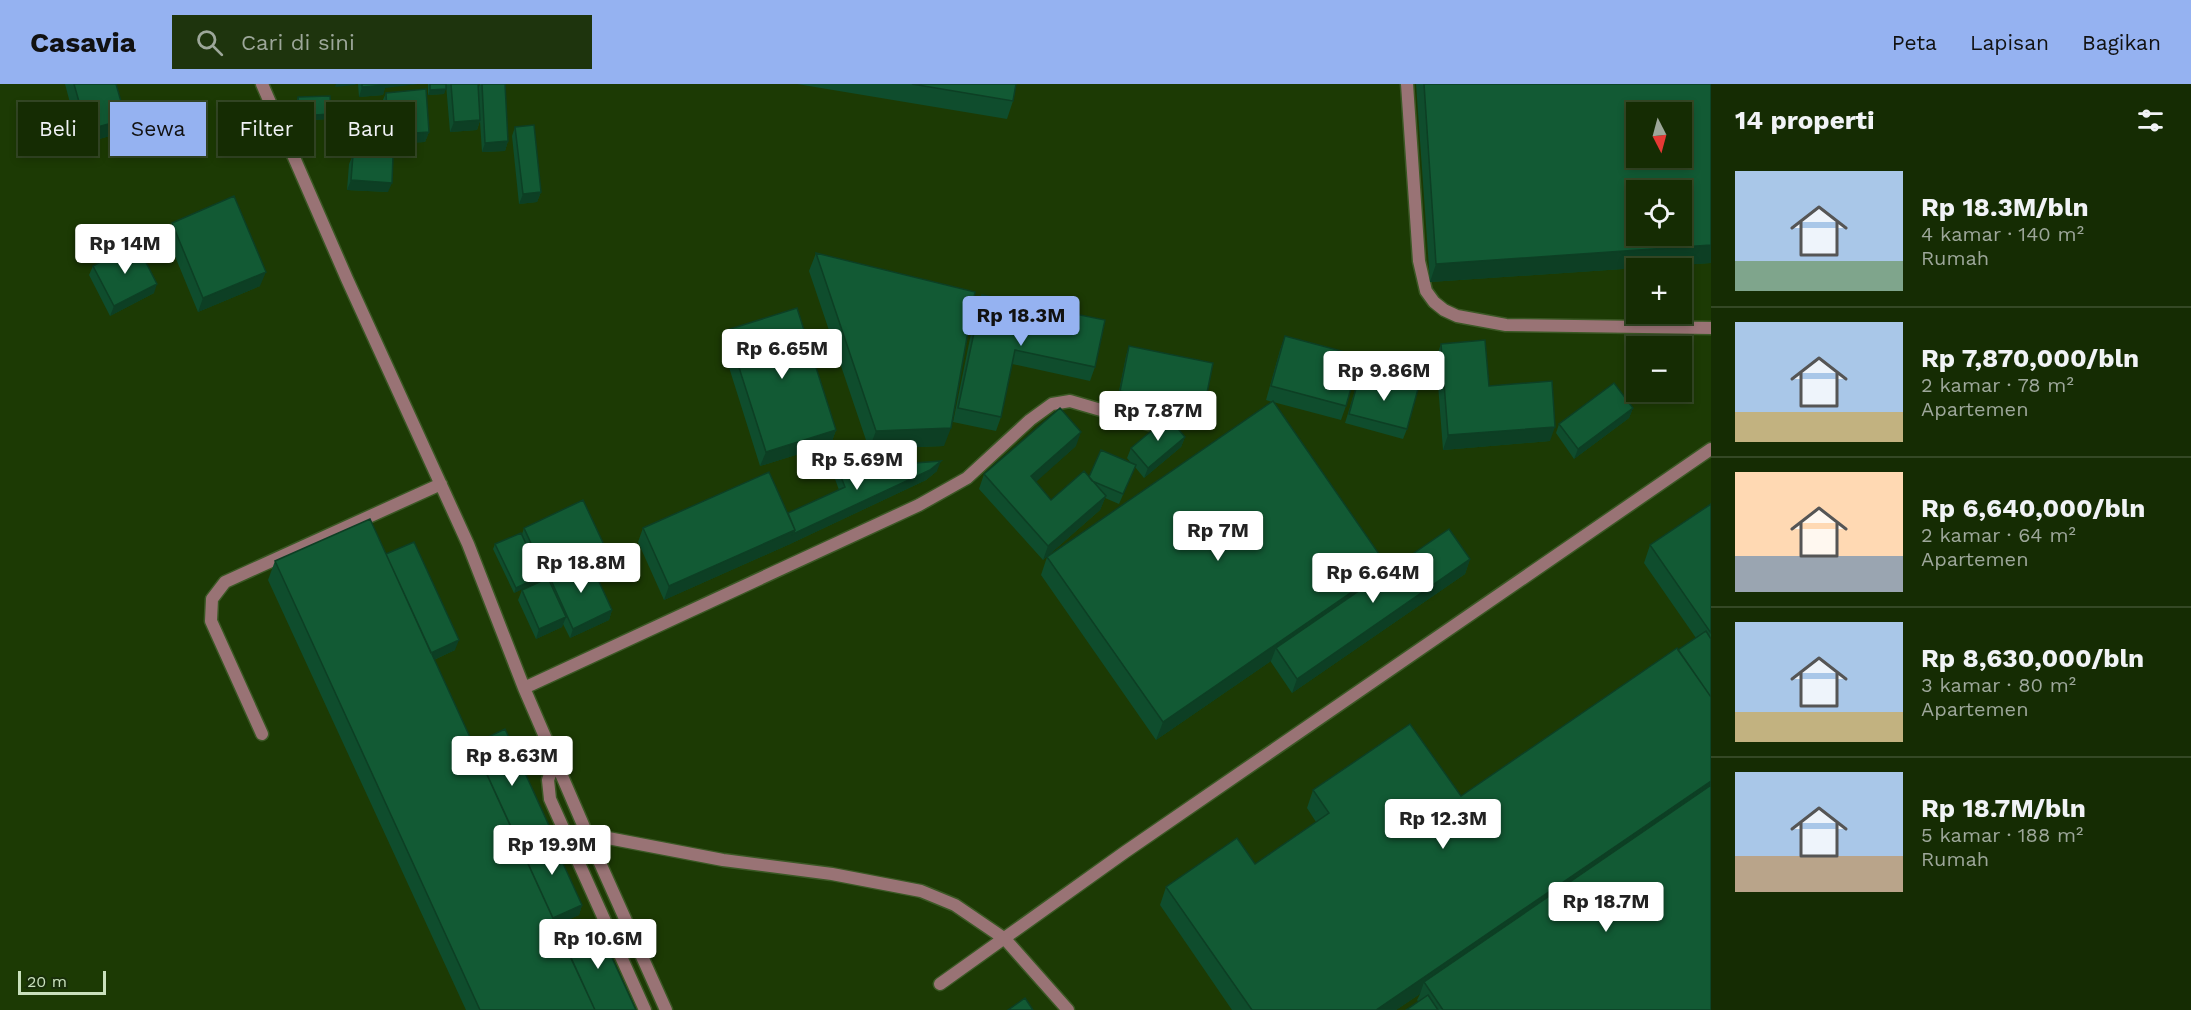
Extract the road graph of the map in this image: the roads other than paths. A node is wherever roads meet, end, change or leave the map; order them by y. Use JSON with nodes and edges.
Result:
{"nodes":[{"id":1,"x":262,"y":84,"type":"edge"},
{"id":2,"x":1407,"y":84,"type":"edge"},
{"id":3,"x":1711,"y":328,"type":"edge"},
{"id":4,"x":1149,"y":424,"type":"dead end"},
{"id":5,"x":1711,"y":448,"type":"edge"},
{"id":6,"x":441,"y":483,"type":"junction"},
{"id":7,"x":524,"y":688,"type":"junction"},
{"id":8,"x":262,"y":734,"type":"dead end"},
{"id":9,"x":555,"y":760,"type":"junction"},
{"id":10,"x":587,"y":834,"type":"junction"},
{"id":11,"x":1005,"y":939,"type":"junction"},
{"id":12,"x":940,"y":984,"type":"dead end"},
{"id":13,"x":645,"y":1010,"type":"edge"},
{"id":14,"x":666,"y":1010,"type":"edge"},
{"id":15,"x":1068,"y":1010,"type":"edge"}],
"edges":[{"from":1,"to":6,"type":"lane"},
{"from":2,"to":3,"type":"lane"},
{"from":4,"to":7,"type":"lane"},
{"from":5,"to":11,"type":"lane"},
{"from":6,"to":7,"type":"lane"},
{"from":6,"to":8,"type":"lane"},
{"from":7,"to":9,"type":"lane"},
{"from":9,"to":10,"type":"lane"},
{"from":9,"to":13,"type":"lane"},
{"from":10,"to":11,"type":"lane"},
{"from":10,"to":14,"type":"lane"},
{"from":11,"to":12,"type":"lane"},
{"from":11,"to":15,"type":"lane"}]}
